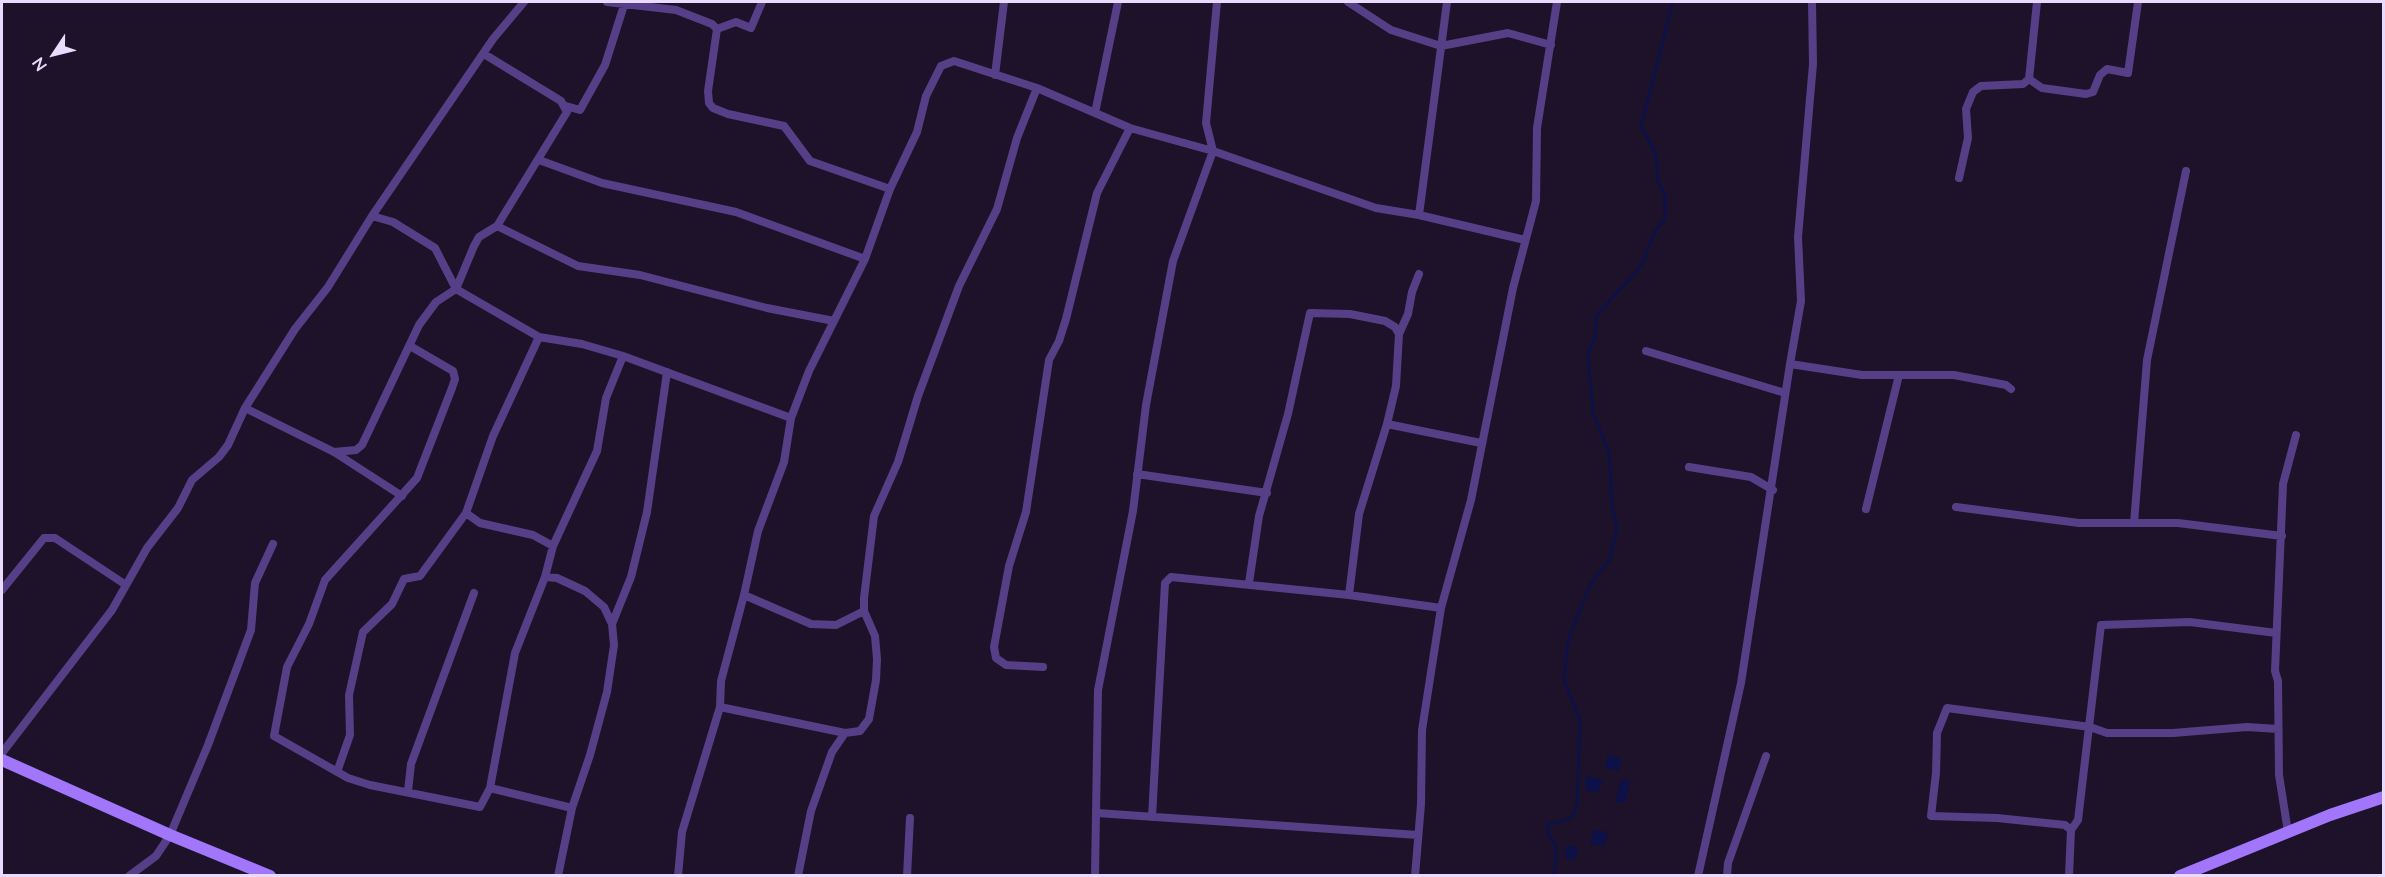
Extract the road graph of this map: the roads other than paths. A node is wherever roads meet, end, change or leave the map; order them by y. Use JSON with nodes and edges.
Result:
{"nodes":[{"id":1,"x":524,"y":2,"type":"edge"},
{"id":2,"x":607,"y":2,"type":"edge"},
{"id":3,"x":625,"y":2,"type":"edge"},
{"id":4,"x":762,"y":2,"type":"edge"},
{"id":5,"x":1004,"y":2,"type":"edge"},
{"id":6,"x":1118,"y":2,"type":"edge"},
{"id":7,"x":1217,"y":2,"type":"edge"},
{"id":8,"x":1348,"y":2,"type":"edge"},
{"id":9,"x":1447,"y":2,"type":"edge"},
{"id":10,"x":1557,"y":2,"type":"edge"},
{"id":11,"x":1812,"y":2,"type":"edge"},
{"id":12,"x":2037,"y":2,"type":"edge"},
{"id":13,"x":2138,"y":2,"type":"edge"},
{"id":14,"x":717,"y":28,"type":"junction"},
{"id":15,"x":1551,"y":45,"type":"junction"},
{"id":16,"x":1441,"y":46,"type":"junction"},
{"id":17,"x":484,"y":54,"type":"junction"},
{"id":18,"x":995,"y":75,"type":"junction"},
{"id":19,"x":2029,"y":79,"type":"junction"},
{"id":20,"x":1037,"y":88,"type":"junction"},
{"id":21,"x":566,"y":106,"type":"junction"},
{"id":22,"x":1095,"y":113,"type":"junction"},
{"id":23,"x":1130,"y":128,"type":"junction"},
{"id":24,"x":1213,"y":151,"type":"junction"},
{"id":25,"x":539,"y":160,"type":"junction"},
{"id":26,"x":2186,"y":171,"type":"dead end"},
{"id":27,"x":1959,"y":178,"type":"dead end"},
{"id":28,"x":890,"y":189,"type":"junction"},
{"id":29,"x":1419,"y":215,"type":"junction"},
{"id":30,"x":372,"y":216,"type":"junction"},
{"id":31,"x":497,"y":226,"type":"junction"},
{"id":32,"x":1525,"y":240,"type":"junction"},
{"id":33,"x":865,"y":259,"type":"junction"},
{"id":34,"x":1419,"y":274,"type":"dead end"},
{"id":35,"x":456,"y":289,"type":"junction"},
{"id":36,"x":834,"y":321,"type":"junction"},
{"id":37,"x":1399,"y":334,"type":"junction"},
{"id":38,"x":539,"y":337,"type":"junction"},
{"id":39,"x":410,"y":346,"type":"junction"},
{"id":40,"x":1646,"y":351,"type":"dead end"},
{"id":41,"x":623,"y":356,"type":"junction"},
{"id":42,"x":1790,"y":364,"type":"junction"},
{"id":43,"x":667,"y":372,"type":"junction"},
{"id":44,"x":1899,"y":375,"type":"junction"},
{"id":45,"x":2011,"y":389,"type":"dead end"},
{"id":46,"x":1785,"y":393,"type":"junction"},
{"id":47,"x":245,"y":408,"type":"junction"},
{"id":48,"x":791,"y":418,"type":"junction"},
{"id":49,"x":1387,"y":424,"type":"junction"},
{"id":50,"x":2296,"y":435,"type":"dead end"},
{"id":51,"x":1480,"y":443,"type":"junction"},
{"id":52,"x":334,"y":452,"type":"junction"},
{"id":53,"x":1689,"y":467,"type":"dead end"},
{"id":54,"x":1137,"y":474,"type":"junction"},
{"id":55,"x":1773,"y":490,"type":"junction"},
{"id":56,"x":1267,"y":493,"type":"junction"},
{"id":57,"x":402,"y":496,"type":"junction"},
{"id":58,"x":1956,"y":507,"type":"dead end"},
{"id":59,"x":1866,"y":509,"type":"dead end"},
{"id":60,"x":466,"y":513,"type":"junction"},
{"id":61,"x":2134,"y":523,"type":"junction"},
{"id":62,"x":2282,"y":536,"type":"junction"},
{"id":63,"x":273,"y":544,"type":"dead end"},
{"id":64,"x":553,"y":546,"type":"junction"},
{"id":65,"x":545,"y":577,"type":"junction"},
{"id":66,"x":1250,"y":583,"type":"junction"},
{"id":67,"x":126,"y":585,"type":"junction"},
{"id":68,"x":2,"y":590,"type":"edge"},
{"id":69,"x":474,"y":593,"type":"dead end"},
{"id":70,"x":744,"y":595,"type":"junction"},
{"id":71,"x":1349,"y":595,"type":"junction"},
{"id":72,"x":1442,"y":608,"type":"junction"},
{"id":73,"x":864,"y":611,"type":"junction"},
{"id":74,"x":612,"y":624,"type":"junction"},
{"id":75,"x":2276,"y":633,"type":"junction"},
{"id":76,"x":1043,"y":667,"type":"dead end"},
{"id":77,"x":720,"y":707,"type":"junction"},
{"id":78,"x":2090,"y":727,"type":"junction"},
{"id":79,"x":2278,"y":729,"type":"junction"},
{"id":80,"x":845,"y":733,"type":"junction"},
{"id":81,"x":2,"y":753,"type":"edge"},
{"id":82,"x":1766,"y":756,"type":"dead end"},
{"id":83,"x":2,"y":760,"type":"edge"},
{"id":84,"x":337,"y":772,"type":"junction"},
{"id":85,"x":490,"y":788,"type":"junction"},
{"id":86,"x":408,"y":791,"type":"junction"},
{"id":87,"x":2384,"y":796,"type":"edge"},
{"id":88,"x":572,"y":808,"type":"junction"},
{"id":89,"x":1096,"y":813,"type":"junction"},
{"id":90,"x":1152,"y":817,"type":"junction"},
{"id":91,"x":910,"y":818,"type":"dead end"},
{"id":92,"x":2071,"y":830,"type":"junction"},
{"id":93,"x":2288,"y":832,"type":"junction"},
{"id":94,"x":170,"y":835,"type":"junction"},
{"id":95,"x":1418,"y":835,"type":"junction"},
{"id":96,"x":129,"y":876,"type":"edge"},
{"id":97,"x":270,"y":876,"type":"edge"},
{"id":98,"x":558,"y":876,"type":"edge"},
{"id":99,"x":678,"y":876,"type":"edge"},
{"id":100,"x":798,"y":876,"type":"edge"},
{"id":101,"x":907,"y":876,"type":"edge"},
{"id":102,"x":1095,"y":876,"type":"edge"},
{"id":103,"x":1415,"y":876,"type":"edge"},
{"id":104,"x":1698,"y":876,"type":"edge"},
{"id":105,"x":1727,"y":876,"type":"edge"},
{"id":106,"x":2069,"y":876,"type":"edge"},
{"id":107,"x":2180,"y":876,"type":"edge"}],
"edges":[{"from":1,"to":17,"type":"street"},
{"from":2,"to":3,"type":"street"},
{"from":3,"to":14,"type":"street"},
{"from":3,"to":21,"type":"street"},
{"from":4,"to":14,"type":"street"},
{"from":5,"to":18,"type":"street"},
{"from":6,"to":22,"type":"street"},
{"from":7,"to":24,"type":"street"},
{"from":8,"to":16,"type":"street"},
{"from":9,"to":16,"type":"street"},
{"from":10,"to":15,"type":"street"},
{"from":11,"to":42,"type":"street"},
{"from":12,"to":19,"type":"street"},
{"from":13,"to":19,"type":"street"},
{"from":14,"to":28,"type":"street"},
{"from":15,"to":16,"type":"street"},
{"from":15,"to":32,"type":"street"},
{"from":16,"to":29,"type":"street"},
{"from":17,"to":21,"type":"street"},
{"from":17,"to":30,"type":"street"},
{"from":18,"to":20,"type":"street"},
{"from":18,"to":28,"type":"street"},
{"from":19,"to":27,"type":"street"},
{"from":20,"to":22,"type":"street"},
{"from":20,"to":73,"type":"street"},
{"from":21,"to":25,"type":"street"},
{"from":22,"to":23,"type":"street"},
{"from":23,"to":24,"type":"street"},
{"from":23,"to":76,"type":"street"},
{"from":24,"to":29,"type":"street"},
{"from":24,"to":54,"type":"street"},
{"from":25,"to":31,"type":"street"},
{"from":25,"to":33,"type":"street"},
{"from":26,"to":61,"type":"street"},
{"from":28,"to":33,"type":"street"},
{"from":29,"to":32,"type":"street"},
{"from":30,"to":35,"type":"street"},
{"from":30,"to":47,"type":"street"},
{"from":31,"to":35,"type":"street"},
{"from":31,"to":36,"type":"street"},
{"from":32,"to":51,"type":"street"},
{"from":33,"to":36,"type":"street"},
{"from":34,"to":37,"type":"street"},
{"from":35,"to":38,"type":"street"},
{"from":35,"to":39,"type":"street"},
{"from":36,"to":48,"type":"street"},
{"from":37,"to":49,"type":"street"},
{"from":37,"to":56,"type":"street"},
{"from":38,"to":41,"type":"street"},
{"from":38,"to":60,"type":"street"},
{"from":39,"to":52,"type":"street"},
{"from":39,"to":57,"type":"street"},
{"from":40,"to":46,"type":"street"},
{"from":41,"to":43,"type":"street"},
{"from":41,"to":64,"type":"street"},
{"from":42,"to":44,"type":"street"},
{"from":42,"to":46,"type":"street"},
{"from":43,"to":48,"type":"street"},
{"from":43,"to":74,"type":"street"},
{"from":44,"to":45,"type":"street"},
{"from":44,"to":59,"type":"street"},
{"from":46,"to":55,"type":"street"},
{"from":47,"to":52,"type":"street"},
{"from":47,"to":67,"type":"street"},
{"from":48,"to":70,"type":"street"},
{"from":49,"to":51,"type":"street"},
{"from":49,"to":71,"type":"street"},
{"from":50,"to":62,"type":"street"},
{"from":51,"to":72,"type":"street"},
{"from":52,"to":57,"type":"street"},
{"from":53,"to":55,"type":"street"},
{"from":54,"to":56,"type":"street"},
{"from":54,"to":89,"type":"street"},
{"from":55,"to":104,"type":"street"},
{"from":56,"to":66,"type":"street"},
{"from":57,"to":84,"type":"street"},
{"from":58,"to":61,"type":"street"},
{"from":60,"to":64,"type":"street"},
{"from":60,"to":84,"type":"street"},
{"from":61,"to":62,"type":"street"},
{"from":62,"to":75,"type":"street"},
{"from":63,"to":94,"type":"street"},
{"from":64,"to":65,"type":"street"},
{"from":65,"to":74,"type":"street"},
{"from":65,"to":85,"type":"street"},
{"from":66,"to":71,"type":"street"},
{"from":66,"to":90,"type":"street"},
{"from":67,"to":68,"type":"street"},
{"from":67,"to":81,"type":"street"},
{"from":69,"to":86,"type":"street"},
{"from":70,"to":73,"type":"street"},
{"from":70,"to":77,"type":"street"},
{"from":71,"to":72,"type":"street"},
{"from":72,"to":95,"type":"street"},
{"from":73,"to":80,"type":"street"},
{"from":74,"to":88,"type":"street"},
{"from":75,"to":78,"type":"street"},
{"from":75,"to":79,"type":"street"},
{"from":77,"to":80,"type":"street"},
{"from":77,"to":99,"type":"street"},
{"from":78,"to":79,"type":"street"},
{"from":78,"to":92,"type":"street"},
{"from":78,"to":92,"type":"street"},
{"from":79,"to":93,"type":"street"},
{"from":80,"to":100,"type":"street"},
{"from":82,"to":105,"type":"street"},
{"from":83,"to":94,"type":"main road"},
{"from":84,"to":86,"type":"street"},
{"from":85,"to":86,"type":"street"},
{"from":85,"to":88,"type":"street"},
{"from":87,"to":93,"type":"main road"},
{"from":88,"to":98,"type":"street"},
{"from":89,"to":90,"type":"street"},
{"from":89,"to":102,"type":"street"},
{"from":90,"to":95,"type":"street"},
{"from":91,"to":101,"type":"street"},
{"from":92,"to":106,"type":"street"},
{"from":93,"to":107,"type":"main road"},
{"from":94,"to":96,"type":"street"},
{"from":94,"to":97,"type":"main road"},
{"from":95,"to":103,"type":"street"}]}
